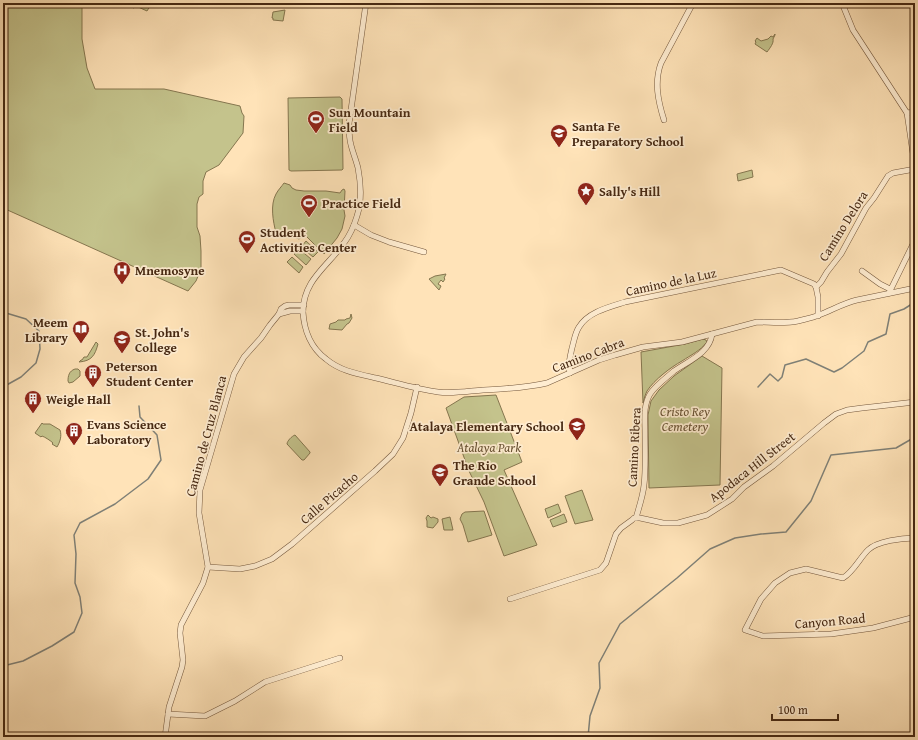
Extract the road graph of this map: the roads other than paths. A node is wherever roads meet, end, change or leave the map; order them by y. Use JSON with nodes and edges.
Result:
{"nodes":[{"id":1,"x":366,"y":3,"type":"edge"},
{"id":2,"x":693,"y":3,"type":"edge"},
{"id":3,"x":842,"y":3,"type":"edge"},
{"id":4,"x":915,"y":112,"type":"edge"},
{"id":5,"x":907,"y":113,"type":"junction"},
{"id":6,"x":664,"y":120,"type":"dead end"},
{"id":7,"x":915,"y":168,"type":"edge"},
{"id":8,"x":354,"y":226,"type":"junction"},
{"id":9,"x":915,"y":240,"type":"edge"},
{"id":10,"x":424,"y":252,"type":"dead end"},
{"id":11,"x":862,"y":271,"type":"dead end"},
{"id":12,"x":816,"y":287,"type":"junction"},
{"id":13,"x":915,"y":288,"type":"edge"},
{"id":14,"x":890,"y":291,"type":"junction"},
{"id":15,"x":304,"y":308,"type":"junction"},
{"id":16,"x":818,"y":316,"type":"junction"},
{"id":17,"x":712,"y":334,"type":"junction"},
{"id":18,"x":570,"y":373,"type":"junction"},
{"id":19,"x":417,"y":388,"type":"junction"},
{"id":20,"x":915,"y":402,"type":"edge"},
{"id":21,"x":636,"y":518,"type":"junction"},
{"id":22,"x":915,"y":538,"type":"edge"},
{"id":23,"x":208,"y":567,"type":"junction"},
{"id":24,"x":510,"y":599,"type":"dead end"},
{"id":25,"x":915,"y":617,"type":"edge"},
{"id":26,"x":340,"y":658,"type":"dead end"},
{"id":27,"x":168,"y":714,"type":"junction"},
{"id":28,"x":165,"y":737,"type":"edge"}],
"edges":[{"from":1,"to":8,"type":"street"},
{"from":2,"to":6,"type":"street"},
{"from":3,"to":5,"type":"street"},
{"from":4,"to":5,"type":"street"},
{"from":5,"to":7,"type":"street"},
{"from":7,"to":12,"type":"street","name":"Camino Delora"},
{"from":8,"to":10,"type":"street"},
{"from":8,"to":15,"type":"street"},
{"from":9,"to":14,"type":"street"},
{"from":11,"to":14,"type":"street"},
{"from":12,"to":16,"type":"street"},
{"from":12,"to":18,"type":"street","name":"Camino de la Luz"},
{"from":13,"to":14,"type":"street","name":"Camino Cabra"},
{"from":14,"to":16,"type":"street","name":"Camino Cabra"},
{"from":15,"to":19,"type":"street","name":"Camino Cabra"},
{"from":15,"to":23,"type":"street","name":"Camino de Cruz Blanca"},
{"from":16,"to":17,"type":"street","name":"Camino Cabra"},
{"from":17,"to":18,"type":"street","name":"Camino Cabra"},
{"from":17,"to":21,"type":"street","name":"Camino Ribera"},
{"from":18,"to":19,"type":"street","name":"Camino Cabra"},
{"from":19,"to":23,"type":"street","name":"Calle Picacho"},
{"from":20,"to":21,"type":"street","name":"Apodaca Hill Street"},
{"from":21,"to":24,"type":"street"},
{"from":22,"to":25,"type":"street","name":"Canyon Road"},
{"from":23,"to":27,"type":"street","name":"Camino de Cruz Blanca"},
{"from":26,"to":27,"type":"street"},
{"from":27,"to":28,"type":"street","name":"Camino de Cruz Blanca"}]}
